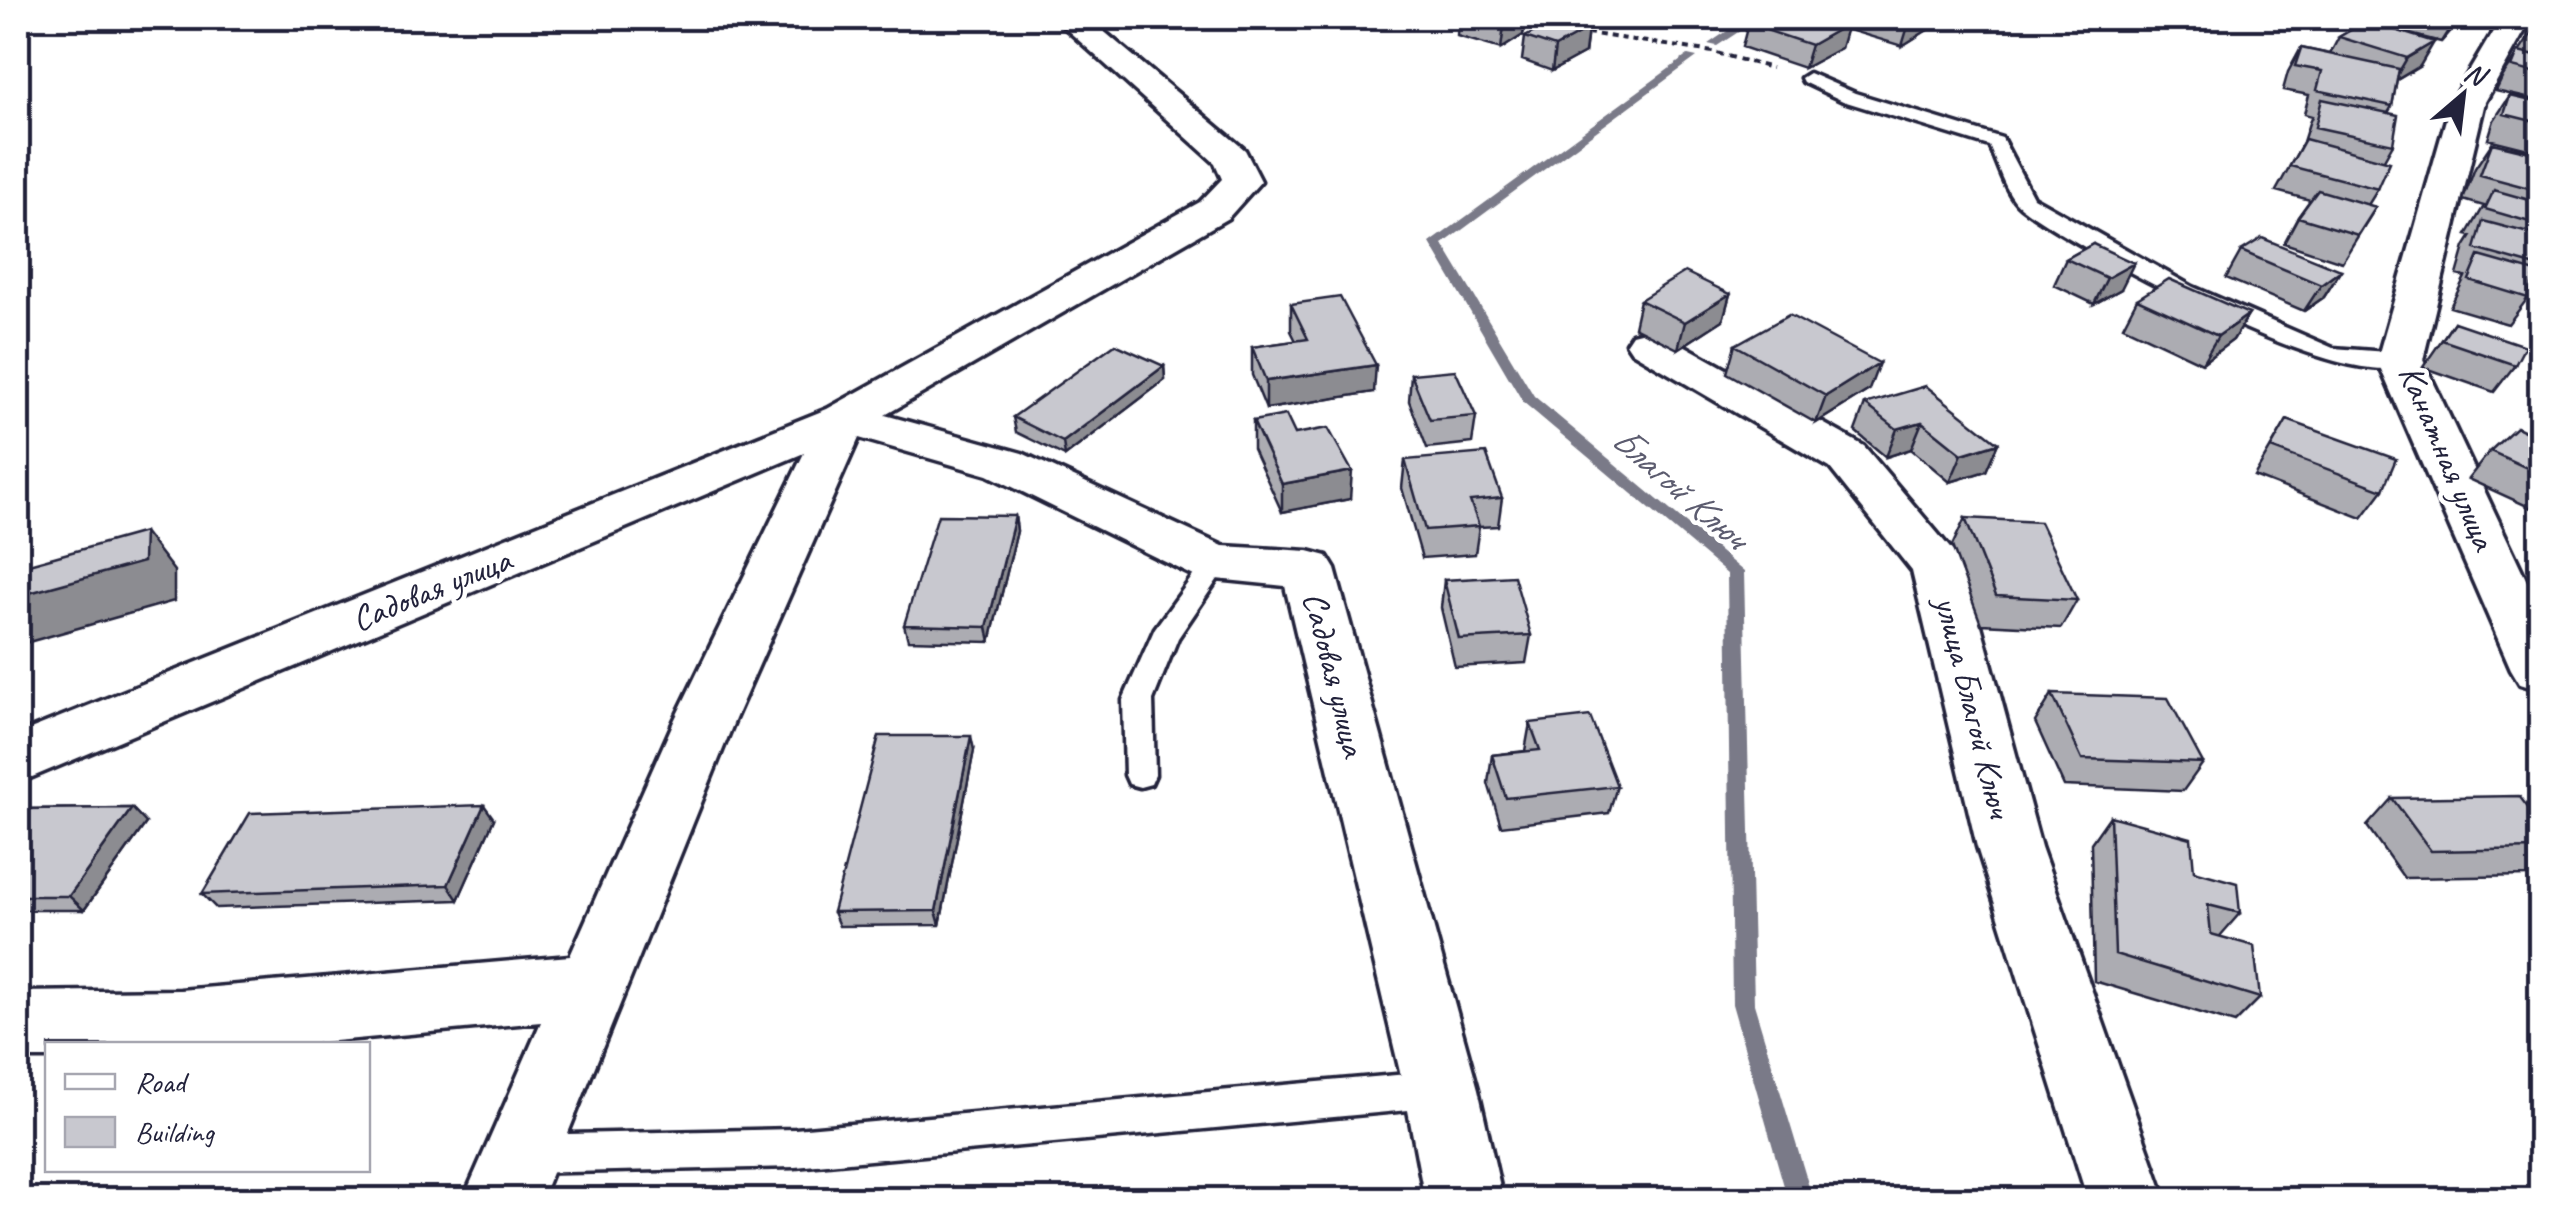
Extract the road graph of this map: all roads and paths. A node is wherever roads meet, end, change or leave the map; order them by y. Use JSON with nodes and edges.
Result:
{"nodes":[{"id":1,"x":1069,"y":18,"type":"edge"},
{"id":2,"x":2516,"y":18,"type":"edge"},
{"id":3,"x":1536,"y":20,"type":"edge"},
{"id":4,"x":1809,"y":78,"type":"joint"},
{"id":5,"x":1648,"y":343,"type":"dead end"},
{"id":6,"x":2400,"y":360,"type":"junction"},
{"id":7,"x":844,"y":419,"type":"junction"},
{"id":8,"x":1215,"y":564,"type":"junction"},
{"id":9,"x":2540,"y":669,"type":"edge"},
{"id":10,"x":18,"y":758,"type":"edge"},
{"id":11,"x":1140,"y":775,"type":"dead end"},
{"id":12,"x":592,"y":986,"type":"junction"},
{"id":13,"x":18,"y":1026,"type":"edge"},
{"id":14,"x":1440,"y":1088,"type":"junction"},
{"id":15,"x":512,"y":1177,"type":"edge"},
{"id":16,"x":1464,"y":1200,"type":"edge"},
{"id":17,"x":2127,"y":1200,"type":"edge"}],
"edges":[{"from":1,"to":7,"type":"street","name":"Садовая улица"},
{"from":2,"to":6,"type":"street","name":"Канатная улица"},
{"from":3,"to":4,"type":"path"},
{"from":4,"to":6,"type":"lane"},
{"from":5,"to":17,"type":"street","name":"улица Благой Ключ"},
{"from":6,"to":9,"type":"street","name":"Канатная улица"},
{"from":7,"to":8,"type":"street","name":"Садовая улица"},
{"from":7,"to":10,"type":"street","name":"Садовая улица"},
{"from":7,"to":12,"type":"street"},
{"from":8,"to":11,"type":"lane"},
{"from":8,"to":14,"type":"street","name":"Садовая улица"},
{"from":12,"to":13,"type":"street"},
{"from":12,"to":15,"type":"street"},
{"from":14,"to":15,"type":"lane"},
{"from":14,"to":16,"type":"street","name":"Садовая улица"}]}
